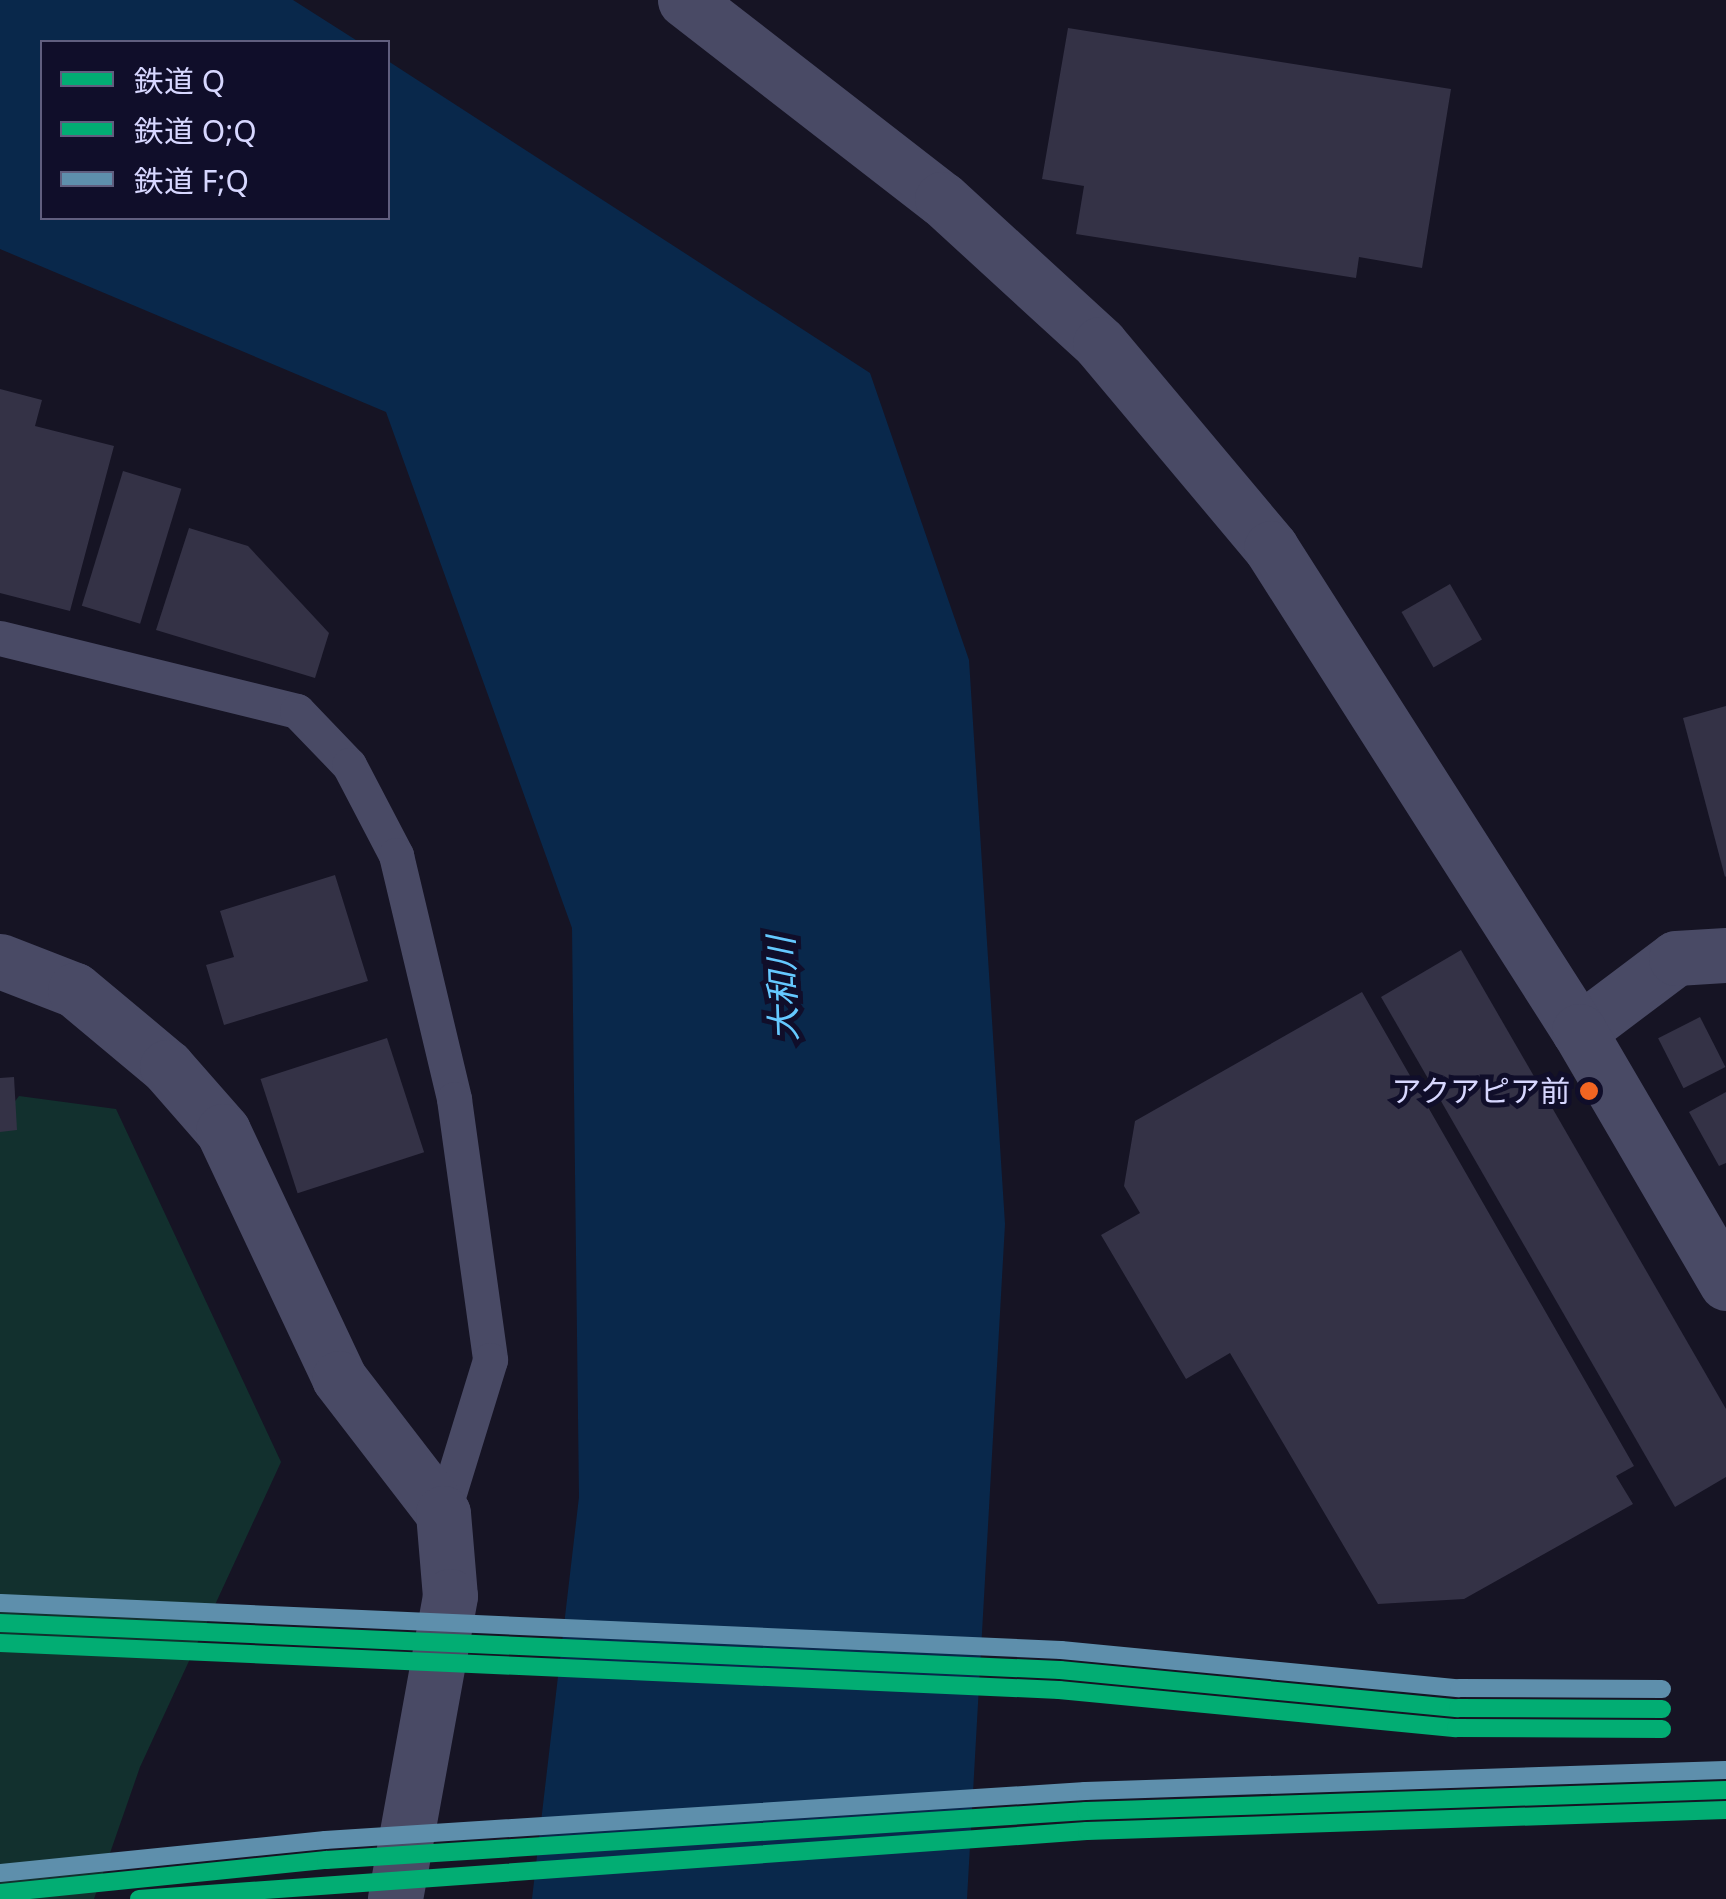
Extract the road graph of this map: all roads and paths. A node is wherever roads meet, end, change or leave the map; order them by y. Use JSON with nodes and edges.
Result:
{"nodes":[{"id":1,"x":685,"y":0,"type":"edge"},
{"id":2,"x":0,"y":638,"type":"edge"},
{"id":3,"x":1726,"y":955,"type":"edge"},
{"id":4,"x":0,"y":961,"type":"edge"},
{"id":5,"x":1579,"y":1031,"type":"junction"},
{"id":6,"x":1726,"y":1283,"type":"edge"},
{"id":7,"x":443,"y":1513,"type":"junction"},
{"id":8,"x":395,"y":1899,"type":"edge"}],
"edges":[{"from":1,"to":5,"type":"street"},
{"from":2,"to":7,"type":"lane"},
{"from":3,"to":5,"type":"street"},
{"from":4,"to":7,"type":"street"},
{"from":5,"to":6,"type":"street"},
{"from":7,"to":8,"type":"street"}]}
